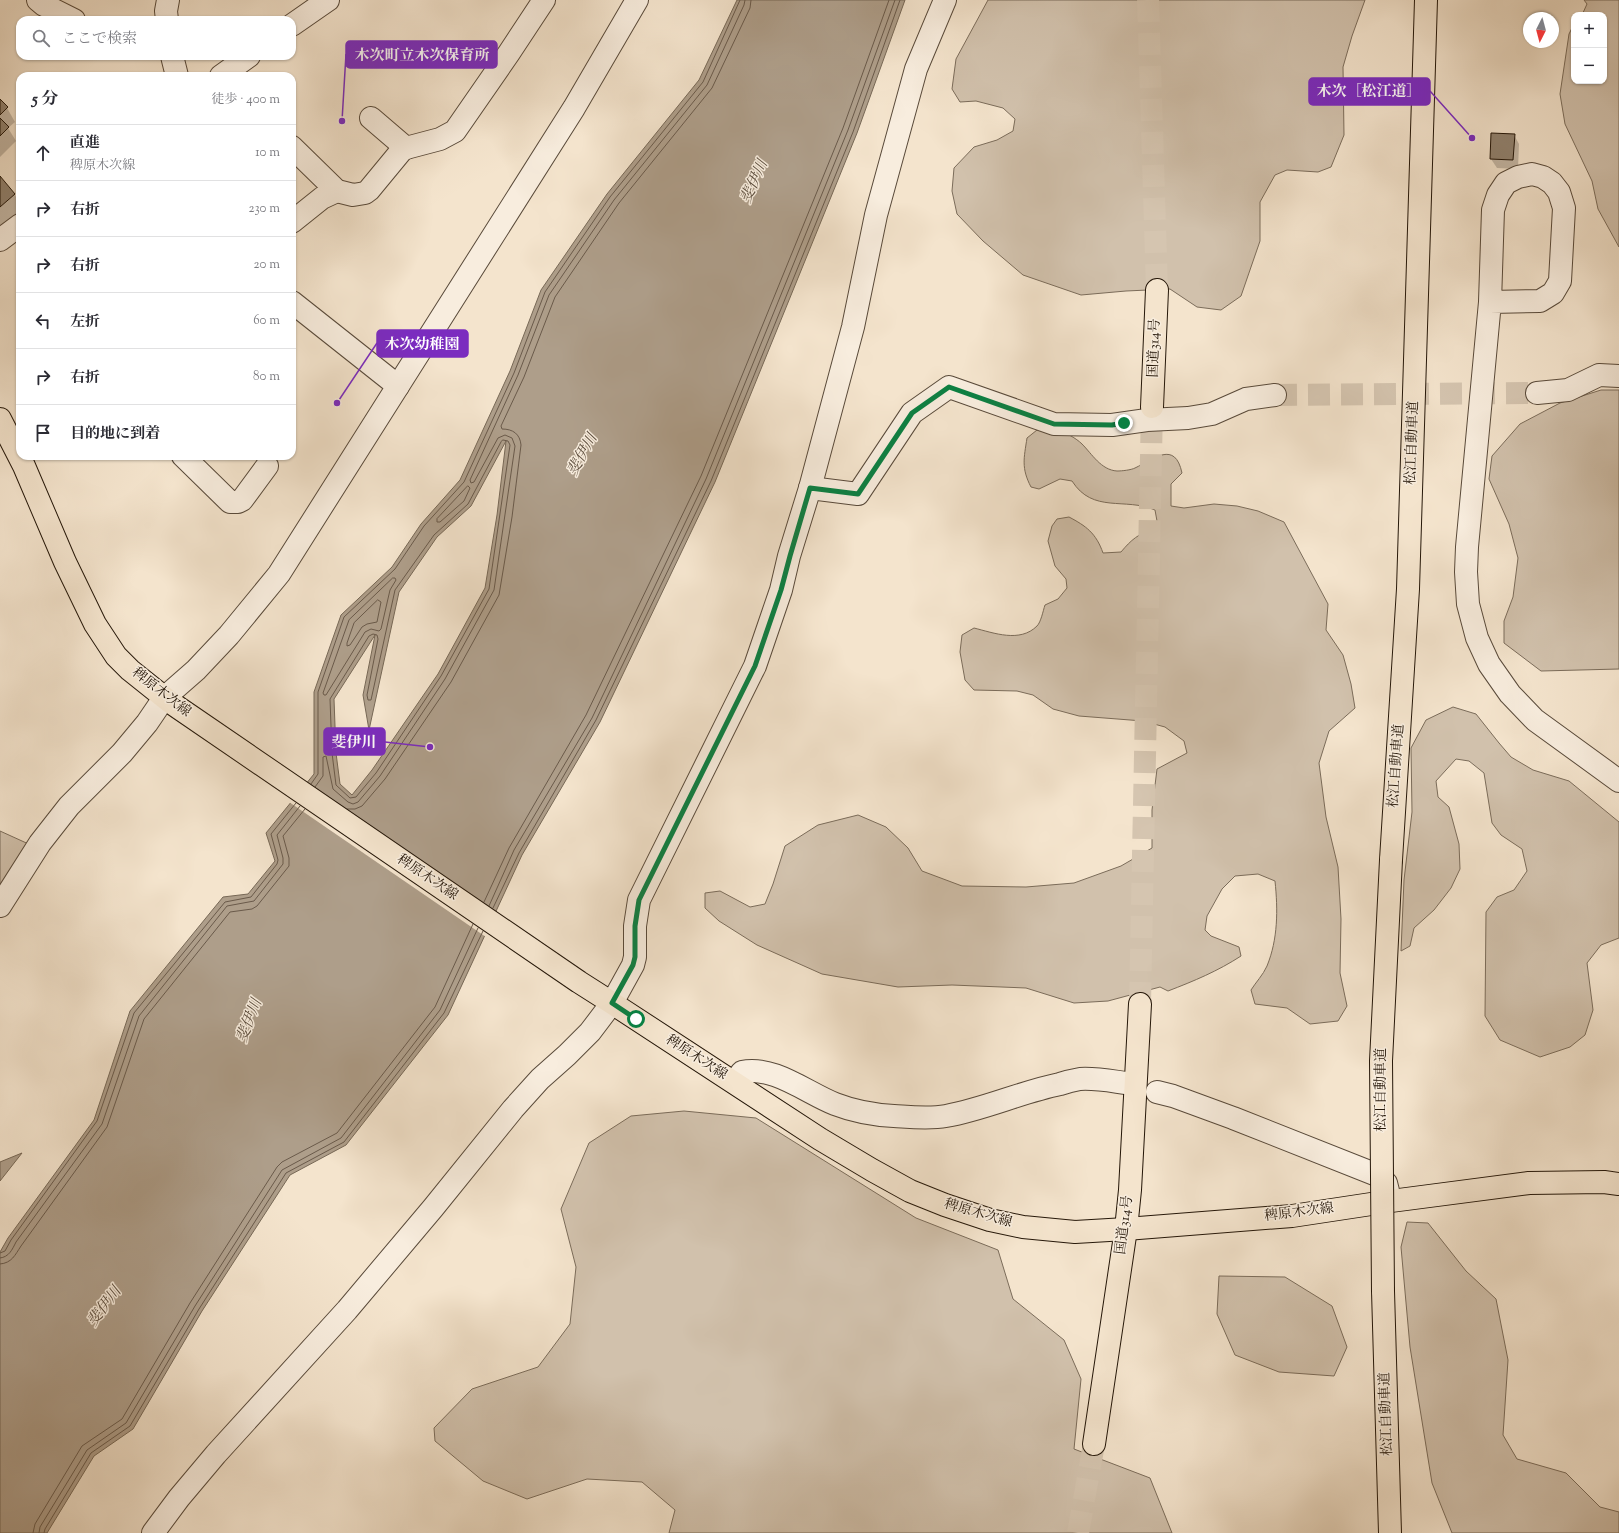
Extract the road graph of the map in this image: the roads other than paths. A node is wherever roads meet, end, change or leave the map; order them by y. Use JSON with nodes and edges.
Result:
{"nodes":[{"id":1,"x":38,"y":0,"type":"edge"},
{"id":2,"x":168,"y":0,"type":"edge"},
{"id":3,"x":328,"y":0,"type":"edge"},
{"id":4,"x":544,"y":0,"type":"edge"},
{"id":5,"x":637,"y":0,"type":"edge"},
{"id":6,"x":945,"y":0,"type":"edge"},
{"id":7,"x":1426,"y":0,"type":"edge"},
{"id":8,"x":66,"y":16,"type":"edge"},
{"id":9,"x":167,"y":16,"type":"edge"},
{"id":10,"x":296,"y":22,"type":"edge"},
{"id":11,"x":173,"y":60,"type":"edge"},
{"id":12,"x":244,"y":60,"type":"edge"},
{"id":13,"x":176,"y":72,"type":"edge"},
{"id":14,"x":229,"y":72,"type":"edge"},
{"id":15,"x":371,"y":118,"type":"dead end"},
{"id":16,"x":406,"y":148,"type":"junction"},
{"id":17,"x":296,"y":151,"type":"edge"},
{"id":18,"x":337,"y":191,"type":"junction"},
{"id":19,"x":296,"y":219,"type":"edge"},
{"id":20,"x":16,"y":228,"type":"edge"},
{"id":21,"x":0,"y":240,"type":"edge"},
{"id":22,"x":1157,"y":290,"type":"tunnel mouth"},
{"id":23,"x":1490,"y":302,"type":"junction"},
{"id":24,"x":296,"y":305,"type":"edge"},
{"id":25,"x":1619,"y":376,"type":"edge"},
{"id":26,"x":398,"y":386,"type":"junction"},
{"id":27,"x":1537,"y":393,"type":"tunnel mouth"},
{"id":28,"x":1275,"y":395,"type":"tunnel mouth"},
{"id":29,"x":1152,"y":407,"type":"tunnel mouth"},
{"id":30,"x":0,"y":419,"type":"edge"},
{"id":31,"x":16,"y":442,"type":"edge"},
{"id":32,"x":187,"y":460,"type":"edge"},
{"id":33,"x":29,"y":461,"type":"edge"},
{"id":34,"x":267,"y":466,"type":"dead end"},
{"id":35,"x":810,"y":488,"type":"junction"},
{"id":36,"x":167,"y":700,"type":"junction"},
{"id":37,"x":1619,"y":781,"type":"edge"},
{"id":38,"x":0,"y":906,"type":"edge"},
{"id":39,"x":612,"y":1003,"type":"junction"},
{"id":40,"x":1140,"y":1004,"type":"tunnel mouth"},
{"id":41,"x":734,"y":1082,"type":"junction"},
{"id":42,"x":1126,"y":1083,"type":"dead end"},
{"id":43,"x":1157,"y":1092,"type":"dead end"},
{"id":44,"x":1619,"y":1184,"type":"edge"},
{"id":45,"x":1391,"y":1201,"type":"junction"},
{"id":46,"x":1126,"y":1229,"type":"junction"},
{"id":47,"x":1094,"y":1444,"type":"tunnel mouth"},
{"id":48,"x":1389,"y":1454,"type":"junction"},
{"id":49,"x":153,"y":1533,"type":"edge"},
{"id":50,"x":1390,"y":1533,"type":"edge"},
{"id":51,"x":1401,"y":1533,"type":"edge"}],
"edges":[{"from":1,"to":8,"type":"street"},
{"from":2,"to":9,"type":"street"},
{"from":3,"to":10,"type":"street"},
{"from":4,"to":16,"type":"street"},
{"from":5,"to":26,"type":"street"},
{"from":6,"to":35,"type":"street"},
{"from":7,"to":48,"type":"main road","name":"松江自動車道","bridge":true},
{"from":11,"to":13,"type":"street"},
{"from":12,"to":14,"type":"street"},
{"from":15,"to":16,"type":"street"},
{"from":16,"to":18,"type":"street"},
{"from":17,"to":18,"type":"street"},
{"from":18,"to":19,"type":"street"},
{"from":20,"to":21,"type":"street"},
{"from":22,"to":29,"type":"main road","name":"国道314号"},
{"from":23,"to":23,"type":"street"},
{"from":23,"to":37,"type":"street"},
{"from":24,"to":26,"type":"street"},
{"from":25,"to":27,"type":"street"},
{"from":26,"to":36,"type":"street"},
{"from":28,"to":35,"type":"street"},
{"from":30,"to":31,"type":"main road","name":"稗原木次線"},
{"from":32,"to":34,"type":"street"},
{"from":33,"to":36,"type":"main road","name":"稗原木次線"},
{"from":35,"to":39,"type":"street"},
{"from":36,"to":38,"type":"street"},
{"from":36,"to":39,"type":"main road","name":"稗原木次線"},
{"from":39,"to":41,"type":"main road","name":"稗原木次線"},
{"from":39,"to":49,"type":"street"},
{"from":40,"to":46,"type":"main road","name":"国道314号"},
{"from":41,"to":42,"type":"street"},
{"from":41,"to":46,"type":"main road","name":"稗原木次線"},
{"from":43,"to":45,"type":"street"},
{"from":44,"to":45,"type":"main road","name":"稗原木次線"},
{"from":45,"to":46,"type":"main road","name":"稗原木次線"},
{"from":46,"to":47,"type":"main road","name":"国道314号"},
{"from":48,"to":50,"type":"main road","name":"松江自動車道"},
{"from":48,"to":51,"type":"main road"}]}
